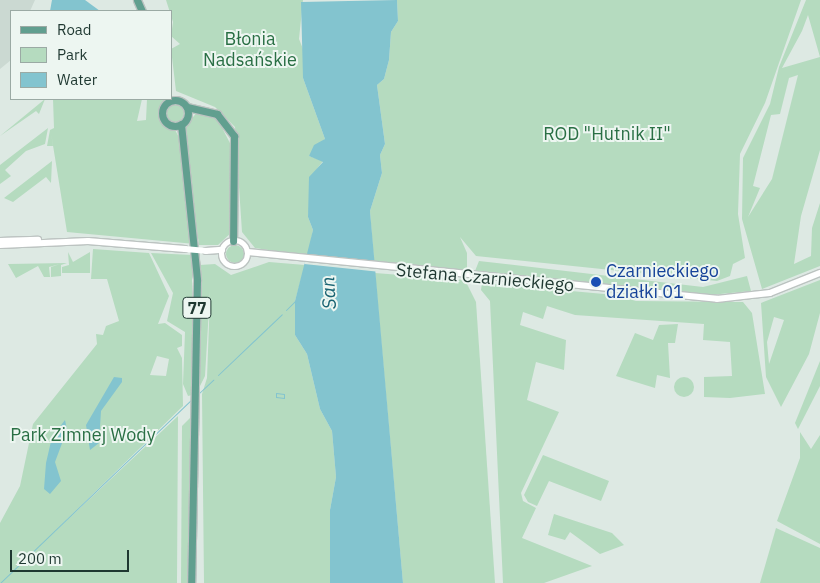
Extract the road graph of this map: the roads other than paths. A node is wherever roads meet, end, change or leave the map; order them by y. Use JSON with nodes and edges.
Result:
{"nodes":[{"id":1,"x":137,"y":0,"type":"edge"},
{"id":2,"x":141,"y":10,"type":"edge"},
{"id":3,"x":171,"y":100,"type":"edge"},
{"id":4,"x":188,"y":110,"type":"junction"},
{"id":5,"x":178,"y":125,"type":"junction"},
{"id":6,"x":0,"y":241,"type":"edge"},
{"id":7,"x":235,"y":241,"type":"junction"},
{"id":8,"x":60,"y":242,"type":"junction"},
{"id":9,"x":0,"y":245,"type":"edge"},
{"id":10,"x":222,"y":252,"type":"junction"},
{"id":11,"x":248,"y":255,"type":"junction"},
{"id":12,"x":820,"y":273,"type":"edge"},
{"id":13,"x":191,"y":583,"type":"edge"}],
"edges":[{"from":1,"to":2,"type":"main road"},
{"from":3,"to":4,"type":"main road","number":"77"},
{"from":3,"to":5,"type":"main road","number":"77"},
{"from":4,"to":5,"type":"main road"},
{"from":4,"to":7,"type":"main road"},
{"from":5,"to":13,"type":"main road","number":"77"},
{"from":6,"to":8,"type":"street"},
{"from":7,"to":10,"type":"street"},
{"from":7,"to":11,"type":"street"},
{"from":8,"to":9,"type":"street"},
{"from":8,"to":10,"type":"street","bridge":true},
{"from":10,"to":11,"type":"street","name":"Stefana Czarnieckiego"},
{"from":11,"to":12,"type":"street","name":"Stefana Czarnieckiego"}]}
